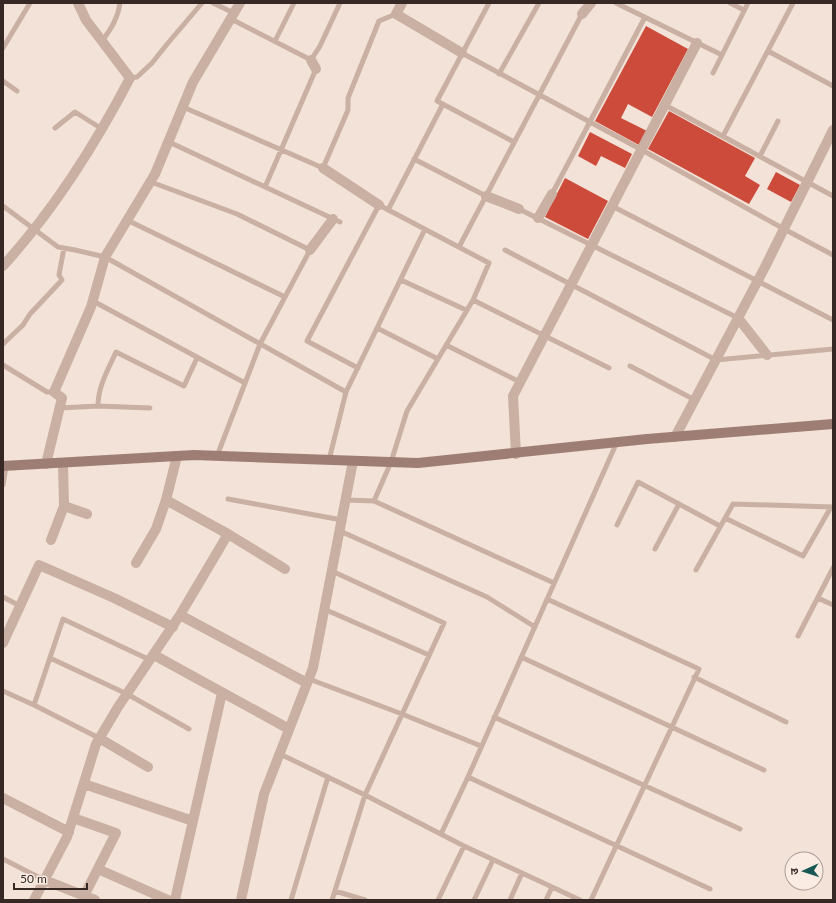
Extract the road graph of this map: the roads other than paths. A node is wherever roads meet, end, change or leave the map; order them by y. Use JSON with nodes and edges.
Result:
{"nodes":[{"id":1,"x":30,"y":3,"type":"edge"},
{"id":2,"x":78,"y":3,"type":"edge"},
{"id":3,"x":120,"y":3,"type":"edge"},
{"id":4,"x":202,"y":3,"type":"edge"},
{"id":5,"x":213,"y":3,"type":"edge"},
{"id":6,"x":240,"y":3,"type":"edge"},
{"id":7,"x":294,"y":3,"type":"edge"},
{"id":8,"x":402,"y":3,"type":"edge"},
{"id":9,"x":489,"y":3,"type":"edge"},
{"id":10,"x":539,"y":3,"type":"edge"},
{"id":11,"x":591,"y":3,"type":"edge"},
{"id":12,"x":616,"y":3,"type":"edge"},
{"id":13,"x":730,"y":3,"type":"edge"},
{"id":14,"x":748,"y":3,"type":"edge"},
{"id":15,"x":793,"y":3,"type":"edge"},
{"id":16,"x":338,"y":4,"type":"edge"},
{"id":17,"x":744,"y":10,"type":"junction"},
{"id":18,"x":396,"y":14,"type":"junction"},
{"id":19,"x":582,"y":14,"type":"joint"},
{"id":20,"x":232,"y":16,"type":"junction"},
{"id":21,"x":645,"y":17,"type":"junction"},
{"id":22,"x":102,"y":41,"type":"junction"},
{"id":23,"x":275,"y":41,"type":"junction"},
{"id":24,"x":698,"y":43,"type":"junction"},
{"id":25,"x":3,"y":48,"type":"edge"},
{"id":26,"x":768,"y":51,"type":"junction"},
{"id":27,"x":462,"y":53,"type":"junction"},
{"id":28,"x":722,"y":55,"type":"junction"},
{"id":29,"x":314,"y":65,"type":"junction"},
{"id":30,"x":713,"y":73,"type":"dead end"},
{"id":31,"x":499,"y":74,"type":"junction"},
{"id":32,"x":130,"y":78,"type":"junction"},
{"id":33,"x":3,"y":81,"type":"edge"},
{"id":34,"x":833,"y":86,"type":"edge"},
{"id":35,"x":17,"y":91,"type":"dead end"},
{"id":36,"x":539,"y":95,"type":"junction"},
{"id":37,"x":443,"y":104,"type":"junction"},
{"id":38,"x":665,"y":105,"type":"junction"},
{"id":39,"x":183,"y":107,"type":"junction"},
{"id":40,"x":778,"y":121,"type":"dead end"},
{"id":41,"x":590,"y":122,"type":"junction"},
{"id":42,"x":55,"y":128,"type":"dead end"},
{"id":43,"x":102,"y":129,"type":"junction"},
{"id":44,"x":833,"y":130,"type":"edge"},
{"id":45,"x":723,"y":136,"type":"junction"},
{"id":46,"x":168,"y":142,"type":"junction"},
{"id":47,"x":514,"y":142,"type":"junction"},
{"id":48,"x":281,"y":149,"type":"junction"},
{"id":49,"x":642,"y":150,"type":"junction"},
{"id":50,"x":760,"y":156,"type":"junction"},
{"id":51,"x":414,"y":159,"type":"junction"},
{"id":52,"x":323,"y":168,"type":"junction"},
{"id":53,"x":151,"y":182,"type":"junction"},
{"id":54,"x":808,"y":182,"type":"junction"},
{"id":55,"x":265,"y":187,"type":"junction"},
{"id":56,"x":552,"y":194,"type":"joint"},
{"id":57,"x":486,"y":196,"type":"junction"},
{"id":58,"x":833,"y":196,"type":"edge"},
{"id":59,"x":3,"y":206,"type":"edge"},
{"id":60,"x":612,"y":206,"type":"junction"},
{"id":61,"x":384,"y":208,"type":"junction"},
{"id":62,"x":519,"y":209,"type":"joint"},
{"id":63,"x":538,"y":218,"type":"junction"},
{"id":64,"x":127,"y":220,"type":"junction"},
{"id":65,"x":337,"y":220,"type":"joint"},
{"id":66,"x":34,"y":229,"type":"junction"},
{"id":67,"x":425,"y":229,"type":"junction"},
{"id":68,"x":784,"y":229,"type":"junction"},
{"id":69,"x":592,"y":245,"type":"junction"},
{"id":70,"x":459,"y":247,"type":"junction"},
{"id":71,"x":64,"y":248,"type":"junction"},
{"id":72,"x":310,"y":250,"type":"junction"},
{"id":73,"x":506,"y":250,"type":"dead end"},
{"id":74,"x":833,"y":254,"type":"edge"},
{"id":75,"x":105,"y":257,"type":"junction"},
{"id":76,"x":3,"y":266,"type":"edge"},
{"id":77,"x":401,"y":280,"type":"junction"},
{"id":78,"x":758,"y":281,"type":"junction"},
{"id":79,"x":572,"y":284,"type":"junction"},
{"id":80,"x":285,"y":297,"type":"junction"},
{"id":81,"x":473,"y":300,"type":"junction"},
{"id":82,"x":92,"y":302,"type":"junction"},
{"id":83,"x":466,"y":310,"type":"junction"},
{"id":84,"x":738,"y":318,"type":"junction"},
{"id":85,"x":833,"y":320,"type":"edge"},
{"id":86,"x":377,"y":328,"type":"junction"},
{"id":87,"x":544,"y":336,"type":"junction"},
{"id":88,"x":3,"y":344,"type":"edge"},
{"id":89,"x":260,"y":344,"type":"junction"},
{"id":90,"x":446,"y":345,"type":"junction"},
{"id":91,"x":833,"y":349,"type":"edge"},
{"id":92,"x":767,"y":355,"type":"junction"},
{"id":93,"x":197,"y":358,"type":"junction"},
{"id":94,"x":438,"y":359,"type":"junction"},
{"id":95,"x":716,"y":360,"type":"junction"},
{"id":96,"x":3,"y":364,"type":"edge"},
{"id":97,"x":630,"y":366,"type":"dead end"},
{"id":98,"x":358,"y":368,"type":"junction"},
{"id":99,"x":609,"y":368,"type":"dead end"},
{"id":100,"x":520,"y":382,"type":"junction"},
{"id":101,"x":245,"y":383,"type":"junction"},
{"id":102,"x":54,"y":392,"type":"junction"},
{"id":103,"x":346,"y":392,"type":"junction"},
{"id":104,"x":695,"y":400,"type":"junction"},
{"id":105,"x":98,"y":406,"type":"junction"},
{"id":106,"x":60,"y":408,"type":"junction"},
{"id":107,"x":150,"y":408,"type":"dead end"},
{"id":108,"x":833,"y":424,"type":"edge"},
{"id":109,"x":675,"y":437,"type":"junction"},
{"id":110,"x":617,"y":442,"type":"junction"},
{"id":111,"x":516,"y":454,"type":"junction"},
{"id":112,"x":177,"y":456,"type":"junction"},
{"id":113,"x":218,"y":456,"type":"junction"},
{"id":114,"x":329,"y":460,"type":"junction"},
{"id":115,"x":354,"y":461,"type":"junction"},
{"id":116,"x":391,"y":462,"type":"junction"},
{"id":117,"x":62,"y":463,"type":"junction"},
{"id":118,"x":46,"y":464,"type":"junction"},
{"id":119,"x":5,"y":466,"type":"edge"},
{"id":120,"x":3,"y":485,"type":"edge"},
{"id":121,"x":228,"y":498,"type":"dead end"},
{"id":122,"x":166,"y":500,"type":"junction"},
{"id":123,"x":346,"y":500,"type":"junction"},
{"id":124,"x":374,"y":501,"type":"junction"},
{"id":125,"x":679,"y":504,"type":"junction"},
{"id":126,"x":64,"y":506,"type":"junction"},
{"id":127,"x":832,"y":507,"type":"edge"},
{"id":128,"x":87,"y":514,"type":"dead end"},
{"id":129,"x":724,"y":518,"type":"junction"},
{"id":130,"x":342,"y":520,"type":"junction"},
{"id":131,"x":617,"y":525,"type":"dead end"},
{"id":132,"x":720,"y":526,"type":"junction"},
{"id":133,"x":340,"y":531,"type":"junction"},
{"id":134,"x":228,"y":534,"type":"junction"},
{"id":135,"x":51,"y":540,"type":"dead end"},
{"id":136,"x":655,"y":549,"type":"dead end"},
{"id":137,"x":136,"y":563,"type":"dead end"},
{"id":138,"x":833,"y":568,"type":"edge"},
{"id":139,"x":285,"y":569,"type":"dead end"},
{"id":140,"x":696,"y":570,"type":"dead end"},
{"id":141,"x":332,"y":571,"type":"junction"},
{"id":142,"x":554,"y":583,"type":"junction"},
{"id":143,"x":3,"y":597,"type":"edge"},
{"id":144,"x":818,"y":598,"type":"junction"},
{"id":145,"x":547,"y":599,"type":"junction"},
{"id":146,"x":833,"y":605,"type":"edge"},
{"id":147,"x":20,"y":606,"type":"junction"},
{"id":148,"x":324,"y":609,"type":"junction"},
{"id":149,"x":180,"y":615,"type":"junction"},
{"id":150,"x":172,"y":627,"type":"junction"},
{"id":151,"x":535,"y":627,"type":"junction"},
{"id":152,"x":798,"y":636,"type":"dead end"},
{"id":153,"x":3,"y":643,"type":"edge"},
{"id":154,"x":429,"y":655,"type":"junction"},
{"id":155,"x":521,"y":657,"type":"junction"},
{"id":156,"x":50,"y":658,"type":"junction"},
{"id":157,"x":152,"y":658,"type":"junction"},
{"id":158,"x":694,"y":677,"type":"junction"},
{"id":159,"x":308,"y":681,"type":"junction"},
{"id":160,"x":3,"y":691,"type":"edge"},
{"id":161,"x":222,"y":693,"type":"junction"},
{"id":162,"x":127,"y":694,"type":"junction"},
{"id":163,"x":34,"y":705,"type":"junction"},
{"id":164,"x":402,"y":714,"type":"junction"},
{"id":165,"x":494,"y":717,"type":"junction"},
{"id":166,"x":786,"y":722,"type":"dead end"},
{"id":167,"x":671,"y":727,"type":"junction"},
{"id":168,"x":189,"y":729,"type":"dead end"},
{"id":169,"x":289,"y":729,"type":"junction"},
{"id":170,"x":99,"y":738,"type":"junction"},
{"id":171,"x":481,"y":746,"type":"junction"},
{"id":172,"x":280,"y":754,"type":"junction"},
{"id":173,"x":148,"y":767,"type":"dead end"},
{"id":174,"x":764,"y":770,"type":"dead end"},
{"id":175,"x":328,"y":777,"type":"junction"},
{"id":176,"x":468,"y":777,"type":"junction"},
{"id":177,"x":84,"y":784,"type":"junction"},
{"id":178,"x":644,"y":786,"type":"junction"},
{"id":179,"x":365,"y":795,"type":"junction"},
{"id":180,"x":3,"y":798,"type":"edge"},
{"id":181,"x":73,"y":818,"type":"junction"},
{"id":182,"x":193,"y":821,"type":"junction"},
{"id":183,"x":740,"y":829,"type":"dead end"},
{"id":184,"x":69,"y":832,"type":"junction"},
{"id":185,"x":441,"y":834,"type":"junction"},
{"id":186,"x":464,"y":846,"type":"junction"},
{"id":187,"x":617,"y":846,"type":"junction"},
{"id":188,"x":3,"y":859,"type":"edge"},
{"id":189,"x":493,"y":860,"type":"junction"},
{"id":190,"x":98,"y":870,"type":"junction"},
{"id":191,"x":522,"y":873,"type":"junction"},
{"id":192,"x":44,"y":880,"type":"junction"},
{"id":193,"x":552,"y":887,"type":"junction"},
{"id":194,"x":710,"y":889,"type":"dead end"},
{"id":195,"x":335,"y":890,"type":"junction"},
{"id":196,"x":84,"y":896,"type":"junction"},
{"id":197,"x":34,"y":900,"type":"edge"},
{"id":198,"x":95,"y":900,"type":"edge"},
{"id":199,"x":168,"y":900,"type":"edge"},
{"id":200,"x":175,"y":900,"type":"edge"},
{"id":201,"x":240,"y":900,"type":"edge"},
{"id":202,"x":291,"y":900,"type":"edge"},
{"id":203,"x":332,"y":900,"type":"edge"},
{"id":204,"x":365,"y":900,"type":"edge"},
{"id":205,"x":438,"y":900,"type":"edge"},
{"id":206,"x":474,"y":900,"type":"edge"},
{"id":207,"x":510,"y":900,"type":"edge"},
{"id":208,"x":546,"y":900,"type":"edge"},
{"id":209,"x":580,"y":900,"type":"edge"},
{"id":210,"x":591,"y":900,"type":"edge"}],
"edges":[{"from":1,"to":25,"type":"lane"},
{"from":2,"to":22,"type":"street"},
{"from":3,"to":22,"type":"lane"},
{"from":4,"to":32,"type":"lane"},
{"from":5,"to":20,"type":"lane"},
{"from":6,"to":20,"type":"street"},
{"from":7,"to":23,"type":"lane"},
{"from":8,"to":18,"type":"street"},
{"from":9,"to":27,"type":"lane"},
{"from":10,"to":31,"type":"lane"},
{"from":11,"to":19,"type":"street"},
{"from":12,"to":21,"type":"lane"},
{"from":13,"to":17,"type":"lane"},
{"from":14,"to":17,"type":"lane"},
{"from":15,"to":26,"type":"lane"},
{"from":16,"to":29,"type":"lane"},
{"from":17,"to":28,"type":"lane"},
{"from":18,"to":27,"type":"street"},
{"from":18,"to":52,"type":"lane"},
{"from":19,"to":36,"type":"lane"},
{"from":20,"to":23,"type":"lane"},
{"from":20,"to":39,"type":"street"},
{"from":21,"to":24,"type":"lane"},
{"from":21,"to":41,"type":"lane"},
{"from":22,"to":32,"type":"street"},
{"from":23,"to":29,"type":"lane"},
{"from":24,"to":28,"type":"lane"},
{"from":24,"to":38,"type":"street"},
{"from":26,"to":34,"type":"lane"},
{"from":26,"to":45,"type":"lane"},
{"from":27,"to":31,"type":"lane"},
{"from":27,"to":37,"type":"lane"},
{"from":28,"to":30,"type":"lane"},
{"from":29,"to":48,"type":"lane"},
{"from":31,"to":36,"type":"lane"},
{"from":32,"to":43,"type":"street"},
{"from":33,"to":35,"type":"lane"},
{"from":36,"to":41,"type":"lane"},
{"from":36,"to":47,"type":"lane"},
{"from":37,"to":47,"type":"lane"},
{"from":37,"to":51,"type":"lane"},
{"from":38,"to":45,"type":"lane"},
{"from":38,"to":49,"type":"street"},
{"from":39,"to":46,"type":"street"},
{"from":39,"to":48,"type":"lane"},
{"from":40,"to":50,"type":"lane"},
{"from":41,"to":49,"type":"lane"},
{"from":41,"to":56,"type":"lane"},
{"from":42,"to":43,"type":"lane"},
{"from":43,"to":66,"type":"street"},
{"from":44,"to":54,"type":"street"},
{"from":45,"to":50,"type":"lane"},
{"from":46,"to":53,"type":"street"},
{"from":46,"to":55,"type":"lane"},
{"from":47,"to":57,"type":"lane"},
{"from":48,"to":52,"type":"lane"},
{"from":48,"to":55,"type":"lane"},
{"from":49,"to":60,"type":"street"},
{"from":49,"to":68,"type":"lane"},
{"from":50,"to":54,"type":"lane"},
{"from":51,"to":57,"type":"lane"},
{"from":51,"to":61,"type":"lane"},
{"from":52,"to":61,"type":"street"},
{"from":53,"to":64,"type":"street"},
{"from":53,"to":72,"type":"lane"},
{"from":54,"to":58,"type":"lane"},
{"from":54,"to":68,"type":"street"},
{"from":55,"to":65,"type":"lane"},
{"from":56,"to":63,"type":"street"},
{"from":57,"to":62,"type":"street"},
{"from":57,"to":70,"type":"lane"},
{"from":59,"to":66,"type":"lane"},
{"from":60,"to":69,"type":"street"},
{"from":60,"to":78,"type":"lane"},
{"from":61,"to":67,"type":"lane"},
{"from":61,"to":98,"type":"lane"},
{"from":62,"to":63,"type":"lane"},
{"from":63,"to":69,"type":"lane"},
{"from":64,"to":75,"type":"street"},
{"from":64,"to":80,"type":"lane"},
{"from":65,"to":72,"type":"street"},
{"from":66,"to":71,"type":"lane"},
{"from":66,"to":76,"type":"street"},
{"from":67,"to":70,"type":"lane"},
{"from":67,"to":77,"type":"lane"},
{"from":68,"to":74,"type":"lane"},
{"from":68,"to":78,"type":"street"},
{"from":69,"to":79,"type":"street"},
{"from":69,"to":84,"type":"lane"},
{"from":70,"to":81,"type":"lane"},
{"from":71,"to":75,"type":"lane"},
{"from":71,"to":88,"type":"lane"},
{"from":72,"to":80,"type":"lane"},
{"from":73,"to":79,"type":"lane"},
{"from":75,"to":82,"type":"street"},
{"from":75,"to":89,"type":"lane"},
{"from":77,"to":83,"type":"lane"},
{"from":77,"to":86,"type":"lane"},
{"from":78,"to":84,"type":"street"},
{"from":78,"to":85,"type":"lane"},
{"from":79,"to":87,"type":"street"},
{"from":79,"to":95,"type":"lane"},
{"from":80,"to":89,"type":"lane"},
{"from":81,"to":83,"type":"lane"},
{"from":81,"to":87,"type":"lane"},
{"from":82,"to":93,"type":"lane"},
{"from":82,"to":102,"type":"street"},
{"from":83,"to":90,"type":"lane"},
{"from":84,"to":92,"type":"street"},
{"from":84,"to":95,"type":"street"},
{"from":86,"to":94,"type":"lane"},
{"from":86,"to":98,"type":"lane"},
{"from":87,"to":99,"type":"lane"},
{"from":87,"to":100,"type":"street"},
{"from":89,"to":101,"type":"lane"},
{"from":89,"to":103,"type":"lane"},
{"from":90,"to":94,"type":"lane"},
{"from":90,"to":100,"type":"lane"},
{"from":91,"to":92,"type":"lane"},
{"from":92,"to":95,"type":"lane"},
{"from":93,"to":101,"type":"lane"},
{"from":93,"to":105,"type":"lane"},
{"from":94,"to":116,"type":"lane"},
{"from":95,"to":104,"type":"street"},
{"from":96,"to":102,"type":"lane"},
{"from":97,"to":104,"type":"lane"},
{"from":98,"to":103,"type":"lane"},
{"from":100,"to":111,"type":"street"},
{"from":101,"to":113,"type":"lane"},
{"from":102,"to":106,"type":"street"},
{"from":103,"to":114,"type":"lane"},
{"from":104,"to":109,"type":"street"},
{"from":105,"to":106,"type":"lane"},
{"from":105,"to":107,"type":"lane"},
{"from":106,"to":118,"type":"street"},
{"from":108,"to":109,"type":"street"},
{"from":109,"to":110,"type":"street"},
{"from":110,"to":111,"type":"street"},
{"from":110,"to":142,"type":"lane"},
{"from":111,"to":116,"type":"street"},
{"from":112,"to":113,"type":"street"},
{"from":112,"to":117,"type":"street"},
{"from":112,"to":122,"type":"street"},
{"from":113,"to":114,"type":"street"},
{"from":114,"to":115,"type":"street"},
{"from":115,"to":116,"type":"street"},
{"from":115,"to":123,"type":"street"},
{"from":116,"to":124,"type":"lane"},
{"from":117,"to":118,"type":"street"},
{"from":117,"to":126,"type":"street"},
{"from":118,"to":119,"type":"street"},
{"from":119,"to":120,"type":"lane"},
{"from":121,"to":130,"type":"lane"},
{"from":122,"to":134,"type":"street"},
{"from":122,"to":137,"type":"street"},
{"from":123,"to":124,"type":"lane"},
{"from":123,"to":130,"type":"street"},
{"from":124,"to":142,"type":"lane"},
{"from":125,"to":131,"type":"lane"},
{"from":125,"to":132,"type":"lane"},
{"from":125,"to":136,"type":"lane"},
{"from":126,"to":128,"type":"street"},
{"from":126,"to":135,"type":"street"},
{"from":127,"to":129,"type":"lane"},
{"from":127,"to":129,"type":"lane"},
{"from":129,"to":132,"type":"lane"},
{"from":130,"to":133,"type":"street"},
{"from":132,"to":140,"type":"lane"},
{"from":133,"to":141,"type":"street"},
{"from":133,"to":151,"type":"lane"},
{"from":134,"to":139,"type":"street"},
{"from":134,"to":149,"type":"street"},
{"from":138,"to":144,"type":"lane"},
{"from":141,"to":148,"type":"street"},
{"from":141,"to":154,"type":"lane"},
{"from":142,"to":145,"type":"lane"},
{"from":143,"to":147,"type":"lane"},
{"from":144,"to":146,"type":"lane"},
{"from":144,"to":152,"type":"lane"},
{"from":145,"to":151,"type":"lane"},
{"from":145,"to":158,"type":"lane"},
{"from":147,"to":150,"type":"street"},
{"from":147,"to":153,"type":"street"},
{"from":148,"to":154,"type":"lane"},
{"from":148,"to":159,"type":"street"},
{"from":149,"to":150,"type":"street"},
{"from":149,"to":159,"type":"street"},
{"from":150,"to":157,"type":"street"},
{"from":151,"to":155,"type":"lane"},
{"from":154,"to":164,"type":"lane"},
{"from":155,"to":165,"type":"lane"},
{"from":155,"to":167,"type":"lane"},
{"from":156,"to":157,"type":"lane"},
{"from":156,"to":162,"type":"lane"},
{"from":156,"to":163,"type":"lane"},
{"from":157,"to":161,"type":"street"},
{"from":157,"to":162,"type":"street"},
{"from":158,"to":166,"type":"lane"},
{"from":158,"to":167,"type":"lane"},
{"from":159,"to":164,"type":"lane"},
{"from":159,"to":169,"type":"street"},
{"from":160,"to":163,"type":"lane"},
{"from":161,"to":169,"type":"street"},
{"from":161,"to":182,"type":"street"},
{"from":162,"to":168,"type":"lane"},
{"from":162,"to":170,"type":"street"},
{"from":163,"to":170,"type":"lane"},
{"from":164,"to":171,"type":"lane"},
{"from":164,"to":179,"type":"lane"},
{"from":165,"to":171,"type":"lane"},
{"from":165,"to":178,"type":"lane"},
{"from":167,"to":174,"type":"lane"},
{"from":167,"to":178,"type":"lane"},
{"from":169,"to":172,"type":"street"},
{"from":170,"to":173,"type":"street"},
{"from":170,"to":177,"type":"street"},
{"from":171,"to":176,"type":"lane"},
{"from":172,"to":175,"type":"lane"},
{"from":172,"to":201,"type":"street"},
{"from":175,"to":179,"type":"lane"},
{"from":175,"to":202,"type":"lane"},
{"from":176,"to":185,"type":"lane"},
{"from":176,"to":187,"type":"lane"},
{"from":177,"to":181,"type":"street"},
{"from":177,"to":182,"type":"street"},
{"from":178,"to":183,"type":"lane"},
{"from":178,"to":187,"type":"lane"},
{"from":179,"to":185,"type":"lane"},
{"from":179,"to":195,"type":"lane"},
{"from":180,"to":184,"type":"street"},
{"from":181,"to":184,"type":"street"},
{"from":181,"to":190,"type":"street"},
{"from":182,"to":200,"type":"street"},
{"from":184,"to":192,"type":"street"},
{"from":185,"to":186,"type":"lane"},
{"from":186,"to":189,"type":"lane"},
{"from":186,"to":205,"type":"lane"},
{"from":187,"to":194,"type":"lane"},
{"from":187,"to":210,"type":"lane"},
{"from":188,"to":192,"type":"lane"},
{"from":189,"to":191,"type":"lane"},
{"from":189,"to":206,"type":"lane"},
{"from":190,"to":196,"type":"street"},
{"from":190,"to":199,"type":"street"},
{"from":191,"to":193,"type":"lane"},
{"from":191,"to":207,"type":"lane"},
{"from":192,"to":196,"type":"street"},
{"from":192,"to":197,"type":"street"},
{"from":193,"to":208,"type":"lane"},
{"from":193,"to":209,"type":"lane"},
{"from":195,"to":203,"type":"lane"},
{"from":195,"to":204,"type":"lane"},
{"from":196,"to":198,"type":"street"}]}
